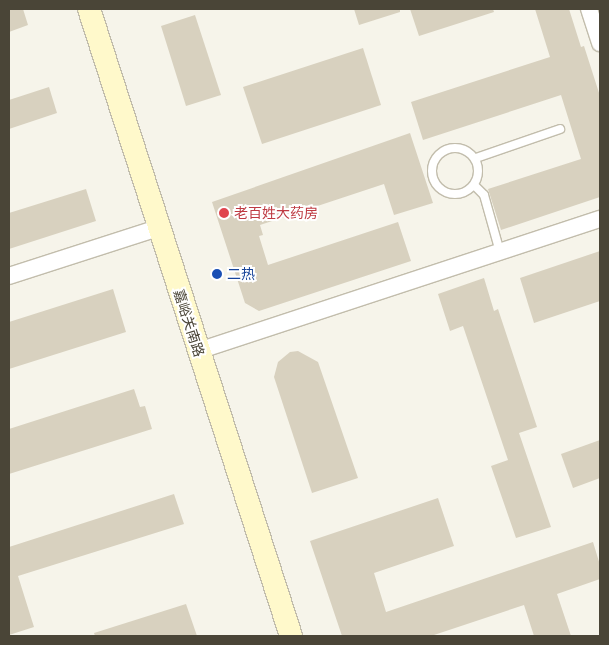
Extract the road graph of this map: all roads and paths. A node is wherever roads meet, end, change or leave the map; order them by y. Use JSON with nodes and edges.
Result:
{"nodes":[{"id":1,"x":89,"y":9,"type":"edge"},
{"id":2,"x":589,"y":9,"type":"edge"},
{"id":3,"x":600,"y":43,"type":"edge"},
{"id":4,"x":560,"y":129,"type":"dead end"},
{"id":5,"x":476,"y":158,"type":"junction"},
{"id":6,"x":474,"y":185,"type":"junction"},
{"id":7,"x":600,"y":219,"type":"edge"},
{"id":8,"x":158,"y":228,"type":"junction"},
{"id":9,"x":500,"y":252,"type":"junction"},
{"id":10,"x":9,"y":276,"type":"edge"},
{"id":11,"x":198,"y":351,"type":"junction"},
{"id":12,"x":291,"y":636,"type":"edge"}],
"edges":[{"from":1,"to":8,"type":"main road","name":"嘉峪关南路"},
{"from":2,"to":3,"type":"street"},
{"from":4,"to":5,"type":"lane"},
{"from":5,"to":6,"type":"lane"},
{"from":5,"to":6,"type":"lane"},
{"from":6,"to":9,"type":"lane"},
{"from":7,"to":9,"type":"street"},
{"from":8,"to":10,"type":"street"},
{"from":8,"to":11,"type":"main road","name":"嘉峪关南路"},
{"from":9,"to":11,"type":"street"},
{"from":11,"to":12,"type":"main road","name":"嘉峪关南路"}]}
